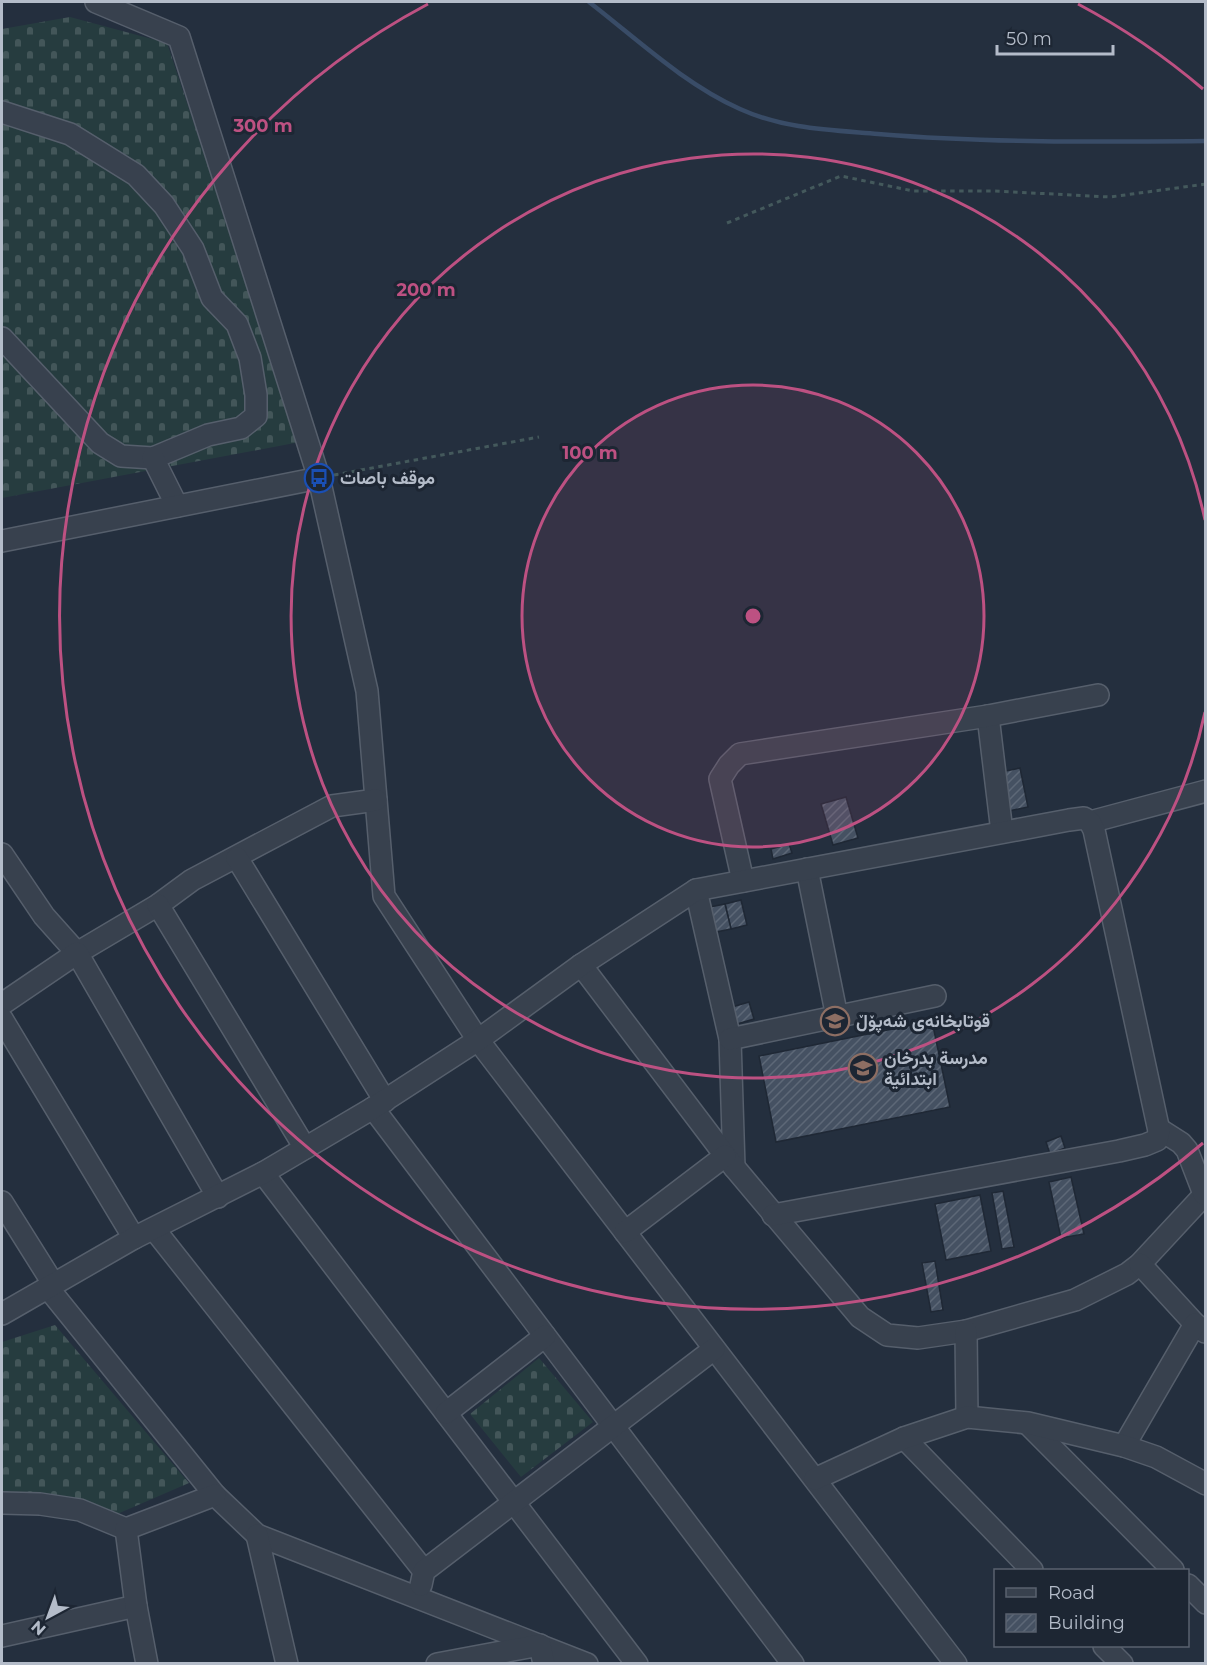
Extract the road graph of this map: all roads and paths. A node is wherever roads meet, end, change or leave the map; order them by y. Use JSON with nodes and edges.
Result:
{"nodes":[{"id":1,"x":96,"y":2,"type":"edge"},
{"id":2,"x":2,"y":112,"type":"edge"},
{"id":3,"x":1206,"y":184,"type":"edge"},
{"id":4,"x":727,"y":223,"type":"dead end"},
{"id":5,"x":2,"y":338,"type":"edge"},
{"id":6,"x":539,"y":437,"type":"dead end"},
{"id":7,"x":153,"y":458,"type":"junction"},
{"id":8,"x":319,"y":478,"type":"junction"},
{"id":9,"x":177,"y":506,"type":"junction"},
{"id":10,"x":2,"y":541,"type":"edge"},
{"id":11,"x":1098,"y":695,"type":"dead end"},
{"id":12,"x":988,"y":716,"type":"junction"},
{"id":13,"x":1206,"y":791,"type":"edge"},
{"id":14,"x":376,"y":800,"type":"junction"},
{"id":15,"x":1090,"y":822,"type":"junction"},
{"id":16,"x":1002,"y":832,"type":"junction"},
{"id":17,"x":2,"y":854,"type":"edge"},
{"id":18,"x":237,"y":858,"type":"junction"},
{"id":19,"x":807,"y":869,"type":"junction"},
{"id":20,"x":743,"y":881,"type":"junction"},
{"id":21,"x":696,"y":890,"type":"junction"},
{"id":22,"x":158,"y":905,"type":"junction"},
{"id":23,"x":77,"y":953,"type":"junction"},
{"id":24,"x":581,"y":965,"type":"junction"},
{"id":25,"x":935,"y":996,"type":"dead end"},
{"id":26,"x":2,"y":1004,"type":"edge"},
{"id":27,"x":837,"y":1017,"type":"junction"},
{"id":28,"x":2,"y":1019,"type":"edge"},
{"id":29,"x":730,"y":1039,"type":"junction"},
{"id":30,"x":478,"y":1040,"type":"junction"},
{"id":31,"x":379,"y":1104,"type":"junction"},
{"id":32,"x":1159,"y":1129,"type":"junction"},
{"id":33,"x":305,"y":1148,"type":"junction"},
{"id":34,"x":729,"y":1162,"type":"junction"},
{"id":35,"x":263,"y":1173,"type":"junction"},
{"id":36,"x":1205,"y":1193,"type":"edge"},
{"id":37,"x":218,"y":1197,"type":"junction"},
{"id":38,"x":2,"y":1202,"type":"edge"},
{"id":39,"x":773,"y":1215,"type":"junction"},
{"id":40,"x":154,"y":1229,"type":"junction"},
{"id":41,"x":625,"y":1232,"type":"junction"},
{"id":42,"x":135,"y":1238,"type":"junction"},
{"id":43,"x":1140,"y":1264,"type":"junction"},
{"id":44,"x":51,"y":1286,"type":"junction"},
{"id":45,"x":2,"y":1314,"type":"edge"},
{"id":46,"x":1200,"y":1329,"type":"edge"},
{"id":47,"x":966,"y":1331,"type":"junction"},
{"id":48,"x":546,"y":1336,"type":"junction"},
{"id":49,"x":714,"y":1348,"type":"junction"},
{"id":50,"x":446,"y":1413,"type":"junction"},
{"id":51,"x":967,"y":1417,"type":"junction"},
{"id":52,"x":1028,"y":1423,"type":"junction"},
{"id":53,"x":614,"y":1425,"type":"junction"},
{"id":54,"x":904,"y":1438,"type":"junction"},
{"id":55,"x":1124,"y":1446,"type":"junction"},
{"id":56,"x":815,"y":1479,"type":"junction"},
{"id":57,"x":1206,"y":1484,"type":"edge"},
{"id":58,"x":215,"y":1495,"type":"junction"},
{"id":59,"x":514,"y":1502,"type":"junction"},
{"id":60,"x":2,"y":1503,"type":"edge"},
{"id":61,"x":126,"y":1529,"type":"junction"},
{"id":62,"x":257,"y":1535,"type":"junction"},
{"id":63,"x":1031,"y":1569,"type":"edge"},
{"id":64,"x":1172,"y":1569,"type":"edge"},
{"id":65,"x":424,"y":1571,"type":"junction"},
{"id":66,"x":1189,"y":1586,"type":"edge"},
{"id":67,"x":418,"y":1598,"type":"junction"},
{"id":68,"x":1206,"y":1603,"type":"edge"},
{"id":69,"x":136,"y":1606,"type":"junction"},
{"id":70,"x":2,"y":1636,"type":"edge"},
{"id":71,"x":1105,"y":1647,"type":"edge"},
{"id":72,"x":542,"y":1654,"type":"edge"},
{"id":73,"x":147,"y":1664,"type":"edge"},
{"id":74,"x":287,"y":1664,"type":"edge"},
{"id":75,"x":437,"y":1664,"type":"edge"},
{"id":76,"x":587,"y":1664,"type":"edge"},
{"id":77,"x":637,"y":1664,"type":"edge"},
{"id":78,"x":794,"y":1664,"type":"edge"},
{"id":79,"x":956,"y":1664,"type":"edge"},
{"id":80,"x":1122,"y":1664,"type":"edge"}],
"edges":[{"from":1,"to":8,"type":"street"},
{"from":2,"to":7,"type":"street"},
{"from":3,"to":4,"type":"path"},
{"from":5,"to":7,"type":"street"},
{"from":6,"to":8,"type":"path"},
{"from":7,"to":9,"type":"street"},
{"from":8,"to":9,"type":"street"},
{"from":8,"to":14,"type":"street"},
{"from":9,"to":10,"type":"street"},
{"from":11,"to":12,"type":"street"},
{"from":12,"to":16,"type":"street"},
{"from":12,"to":20,"type":"street"},
{"from":13,"to":15,"type":"street"},
{"from":14,"to":18,"type":"street"},
{"from":14,"to":30,"type":"street"},
{"from":15,"to":16,"type":"street"},
{"from":15,"to":32,"type":"street"},
{"from":16,"to":19,"type":"street"},
{"from":17,"to":23,"type":"street"},
{"from":18,"to":22,"type":"street"},
{"from":18,"to":31,"type":"street"},
{"from":19,"to":20,"type":"street"},
{"from":19,"to":27,"type":"street"},
{"from":20,"to":21,"type":"street"},
{"from":21,"to":24,"type":"street"},
{"from":21,"to":29,"type":"street"},
{"from":22,"to":23,"type":"street"},
{"from":22,"to":33,"type":"street"},
{"from":23,"to":26,"type":"street"},
{"from":23,"to":37,"type":"street"},
{"from":24,"to":30,"type":"street"},
{"from":24,"to":34,"type":"street"},
{"from":25,"to":27,"type":"street"},
{"from":27,"to":29,"type":"street"},
{"from":28,"to":42,"type":"street"},
{"from":29,"to":34,"type":"street"},
{"from":30,"to":31,"type":"street"},
{"from":30,"to":41,"type":"street"},
{"from":31,"to":33,"type":"street"},
{"from":31,"to":48,"type":"street"},
{"from":32,"to":36,"type":"street"},
{"from":32,"to":39,"type":"street"},
{"from":33,"to":35,"type":"street"},
{"from":34,"to":39,"type":"street"},
{"from":34,"to":41,"type":"street"},
{"from":35,"to":37,"type":"street"},
{"from":35,"to":50,"type":"street"},
{"from":36,"to":43,"type":"street"},
{"from":37,"to":40,"type":"street"},
{"from":38,"to":44,"type":"street"},
{"from":39,"to":47,"type":"street"},
{"from":40,"to":42,"type":"street"},
{"from":40,"to":65,"type":"street"},
{"from":41,"to":49,"type":"street"},
{"from":42,"to":44,"type":"street"},
{"from":43,"to":46,"type":"street"},
{"from":43,"to":47,"type":"street"},
{"from":44,"to":45,"type":"street"},
{"from":44,"to":58,"type":"street"},
{"from":46,"to":55,"type":"street"},
{"from":47,"to":51,"type":"street"},
{"from":48,"to":50,"type":"street"},
{"from":48,"to":53,"type":"street"},
{"from":49,"to":53,"type":"street"},
{"from":49,"to":56,"type":"street"},
{"from":50,"to":59,"type":"street"},
{"from":51,"to":52,"type":"street"},
{"from":51,"to":54,"type":"street"},
{"from":52,"to":55,"type":"street"},
{"from":52,"to":64,"type":"street"},
{"from":53,"to":59,"type":"street"},
{"from":53,"to":78,"type":"street"},
{"from":54,"to":56,"type":"street"},
{"from":54,"to":63,"type":"street"},
{"from":55,"to":57,"type":"street"},
{"from":56,"to":79,"type":"street"},
{"from":58,"to":61,"type":"street"},
{"from":58,"to":62,"type":"street"},
{"from":59,"to":65,"type":"street"},
{"from":59,"to":77,"type":"street"},
{"from":60,"to":61,"type":"street"},
{"from":61,"to":69,"type":"street"},
{"from":62,"to":67,"type":"street"},
{"from":62,"to":74,"type":"street"},
{"from":65,"to":67,"type":"street"},
{"from":66,"to":68,"type":"street"},
{"from":67,"to":72,"type":"street"},
{"from":69,"to":70,"type":"street"},
{"from":69,"to":73,"type":"street"},
{"from":71,"to":80,"type":"street"},
{"from":72,"to":75,"type":"street"},
{"from":72,"to":76,"type":"street"}]}
